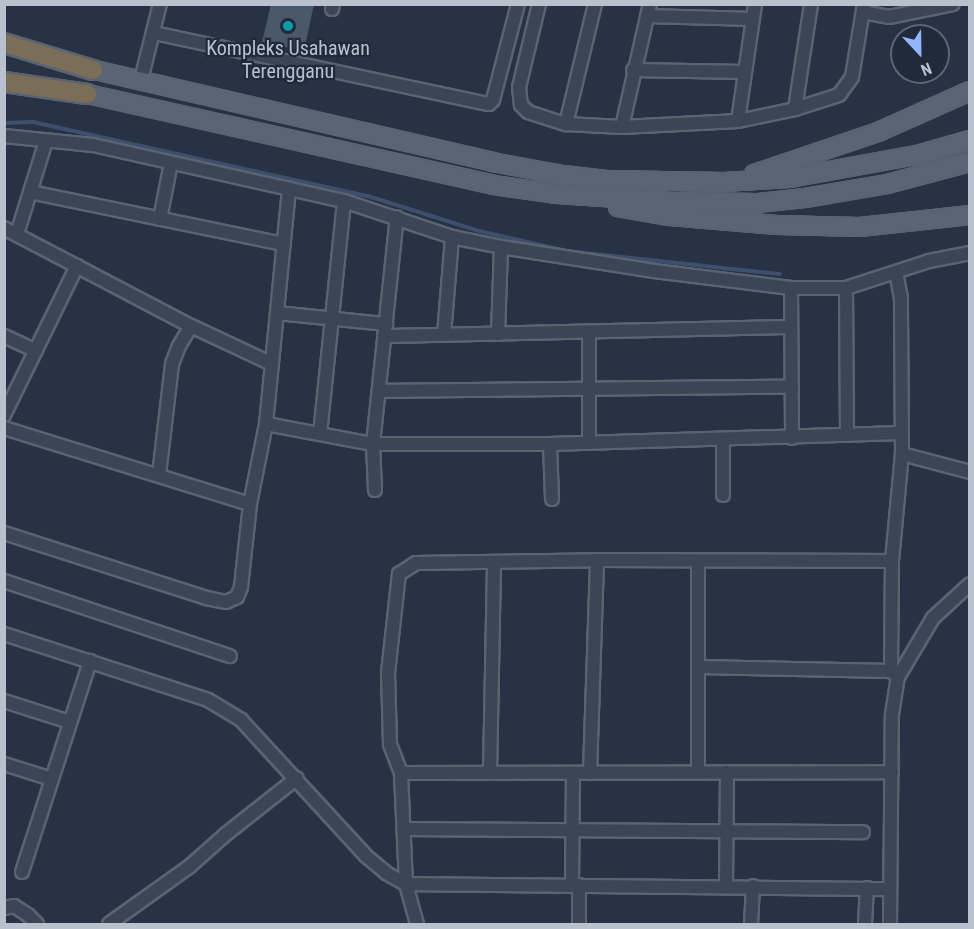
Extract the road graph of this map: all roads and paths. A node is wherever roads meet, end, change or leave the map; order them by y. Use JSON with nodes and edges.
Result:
{"nodes":[{"id":1,"x":160,"y":4,"type":"edge"},
{"id":2,"x":518,"y":4,"type":"edge"},
{"id":3,"x":539,"y":4,"type":"edge"},
{"id":4,"x":595,"y":4,"type":"edge"},
{"id":5,"x":755,"y":4,"type":"edge"},
{"id":6,"x":811,"y":4,"type":"edge"},
{"id":7,"x":953,"y":4,"type":"edge"},
{"id":8,"x":864,"y":8,"type":"edge"},
{"id":9,"x":648,"y":10,"type":"edge"},
{"id":10,"x":753,"y":20,"type":"junction"},
{"id":11,"x":154,"y":33,"type":"junction"},
{"id":12,"x":4,"y":43,"type":"edge"},
{"id":13,"x":4,"y":51,"type":"edge"},
{"id":14,"x":93,"y":70,"type":"junction"},
{"id":15,"x":633,"y":70,"type":"junction"},
{"id":16,"x":745,"y":72,"type":"junction"},
{"id":17,"x":4,"y":76,"type":"edge"},
{"id":18,"x":141,"y":80,"type":"junction"},
{"id":19,"x":4,"y":82,"type":"edge"},
{"id":20,"x":969,"y":91,"type":"edge"},
{"id":21,"x":87,"y":94,"type":"junction"},
{"id":22,"x":795,"y":109,"type":"junction"},
{"id":23,"x":738,"y":121,"type":"junction"},
{"id":24,"x":566,"y":124,"type":"junction"},
{"id":25,"x":622,"y":127,"type":"junction"},
{"id":26,"x":4,"y":136,"type":"edge"},
{"id":27,"x":969,"y":140,"type":"edge"},
{"id":28,"x":46,"y":141,"type":"junction"},
{"id":29,"x":969,"y":162,"type":"edge"},
{"id":30,"x":171,"y":163,"type":"junction"},
{"id":31,"x":724,"y":182,"type":"junction"},
{"id":32,"x":289,"y":188,"type":"junction"},
{"id":33,"x":523,"y":190,"type":"junction"},
{"id":34,"x":30,"y":192,"type":"junction"},
{"id":35,"x":344,"y":201,"type":"junction"},
{"id":36,"x":969,"y":216,"type":"edge"},
{"id":37,"x":397,"y":217,"type":"junction"},
{"id":38,"x":160,"y":219,"type":"junction"},
{"id":39,"x":4,"y":228,"type":"edge"},
{"id":40,"x":16,"y":234,"type":"junction"},
{"id":41,"x":452,"y":237,"type":"junction"},
{"id":42,"x":284,"y":244,"type":"junction"},
{"id":43,"x":501,"y":247,"type":"junction"},
{"id":44,"x":969,"y":253,"type":"edge"},
{"id":45,"x":77,"y":266,"type":"junction"},
{"id":46,"x":896,"y":272,"type":"junction"},
{"id":47,"x":791,"y":288,"type":"junction"},
{"id":48,"x":846,"y":288,"type":"junction"},
{"id":49,"x":277,"y":313,"type":"junction"},
{"id":50,"x":332,"y":318,"type":"junction"},
{"id":51,"x":191,"y":326,"type":"junction"},
{"id":52,"x":791,"y":327,"type":"junction"},
{"id":53,"x":385,"y":330,"type":"junction"},
{"id":54,"x":589,"y":333,"type":"junction"},
{"id":55,"x":498,"y":334,"type":"junction"},
{"id":56,"x":444,"y":335,"type":"junction"},
{"id":57,"x":4,"y":336,"type":"edge"},
{"id":58,"x":36,"y":351,"type":"junction"},
{"id":59,"x":272,"y":364,"type":"junction"},
{"id":60,"x":792,"y":387,"type":"junction"},
{"id":61,"x":589,"y":389,"type":"junction"},
{"id":62,"x":379,"y":392,"type":"junction"},
{"id":63,"x":4,"y":415,"type":"edge"},
{"id":64,"x":266,"y":424,"type":"junction"},
{"id":65,"x":4,"y":428,"type":"edge"},
{"id":66,"x":901,"y":433,"type":"junction"},
{"id":67,"x":320,"y":434,"type":"junction"},
{"id":68,"x":848,"y":435,"type":"junction"},
{"id":69,"x":792,"y":438,"type":"junction"},
{"id":70,"x":723,"y":440,"type":"junction"},
{"id":71,"x":590,"y":443,"type":"junction"},
{"id":72,"x":373,"y":444,"type":"junction"},
{"id":73,"x":550,"y":444,"type":"junction"},
{"id":74,"x":902,"y":453,"type":"junction"},
{"id":75,"x":969,"y":472,"type":"edge"},
{"id":76,"x":159,"y":475,"type":"junction"},
{"id":77,"x":375,"y":490,"type":"dead end"},
{"id":78,"x":723,"y":495,"type":"dead end"},
{"id":79,"x":552,"y":499,"type":"dead end"},
{"id":80,"x":250,"y":504,"type":"junction"},
{"id":81,"x":4,"y":533,"type":"edge"},
{"id":82,"x":597,"y":560,"type":"junction"},
{"id":83,"x":698,"y":561,"type":"junction"},
{"id":84,"x":892,"y":561,"type":"junction"},
{"id":85,"x":494,"y":562,"type":"junction"},
{"id":86,"x":4,"y":581,"type":"edge"},
{"id":87,"x":969,"y":584,"type":"edge"},
{"id":88,"x":964,"y":593,"type":"edge"},
{"id":89,"x":4,"y":634,"type":"edge"},
{"id":90,"x":230,"y":656,"type":"dead end"},
{"id":91,"x":90,"y":661,"type":"junction"},
{"id":92,"x":698,"y":668,"type":"junction"},
{"id":93,"x":894,"y":674,"type":"junction"},
{"id":94,"x":4,"y":701,"type":"edge"},
{"id":95,"x":70,"y":722,"type":"junction"},
{"id":96,"x":4,"y":764,"type":"edge"},
{"id":97,"x":698,"y":772,"type":"junction"},
{"id":98,"x":727,"y":772,"type":"junction"},
{"id":99,"x":892,"y":772,"type":"junction"},
{"id":100,"x":401,"y":773,"type":"junction"},
{"id":101,"x":490,"y":773,"type":"junction"},
{"id":102,"x":573,"y":773,"type":"junction"},
{"id":103,"x":590,"y":773,"type":"junction"},
{"id":104,"x":297,"y":778,"type":"junction"},
{"id":105,"x":52,"y":779,"type":"junction"},
{"id":106,"x":404,"y":829,"type":"junction"},
{"id":107,"x":573,"y":830,"type":"junction"},
{"id":108,"x":727,"y":831,"type":"junction"},
{"id":109,"x":863,"y":832,"type":"dead end"},
{"id":110,"x":22,"y":872,"type":"dead end"},
{"id":111,"x":406,"y":884,"type":"junction"},
{"id":112,"x":576,"y":885,"type":"junction"},
{"id":113,"x":726,"y":886,"type":"junction"},
{"id":114,"x":753,"y":886,"type":"junction"},
{"id":115,"x":867,"y":888,"type":"junction"},
{"id":116,"x":890,"y":889,"type":"junction"},
{"id":117,"x":4,"y":908,"type":"edge"},
{"id":118,"x":37,"y":924,"type":"edge"},
{"id":119,"x":109,"y":924,"type":"edge"},
{"id":120,"x":417,"y":924,"type":"edge"},
{"id":121,"x":579,"y":924,"type":"edge"},
{"id":122,"x":751,"y":924,"type":"edge"},
{"id":123,"x":865,"y":924,"type":"edge"},
{"id":124,"x":890,"y":924,"type":"edge"}],
"edges":[{"from":1,"to":11,"type":"street"},
{"from":2,"to":11,"type":"street"},
{"from":3,"to":24,"type":"street"},
{"from":4,"to":24,"type":"street"},
{"from":5,"to":10,"type":"street"},
{"from":6,"to":22,"type":"street"},
{"from":7,"to":8,"type":"street"},
{"from":8,"to":22,"type":"street"},
{"from":9,"to":10,"type":"street"},
{"from":9,"to":15,"type":"street"},
{"from":10,"to":16,"type":"street"},
{"from":11,"to":18,"type":"street"},
{"from":12,"to":14,"type":"highway"},
{"from":13,"to":14,"type":"main road"},
{"from":14,"to":18,"type":"main road"},
{"from":15,"to":16,"type":"street"},
{"from":15,"to":25,"type":"street"},
{"from":16,"to":23,"type":"street"},
{"from":17,"to":21,"type":"main road"},
{"from":18,"to":31,"type":"main road"},
{"from":19,"to":21,"type":"highway"},
{"from":20,"to":31,"type":"main road"},
{"from":21,"to":33,"type":"main road"},
{"from":22,"to":23,"type":"street"},
{"from":23,"to":25,"type":"street"},
{"from":24,"to":25,"type":"street"},
{"from":26,"to":28,"type":"street"},
{"from":27,"to":31,"type":"main road"},
{"from":28,"to":30,"type":"street"},
{"from":28,"to":34,"type":"street"},
{"from":29,"to":33,"type":"main road"},
{"from":30,"to":32,"type":"street"},
{"from":30,"to":38,"type":"street"},
{"from":32,"to":35,"type":"street"},
{"from":32,"to":42,"type":"street"},
{"from":33,"to":36,"type":"main road"},
{"from":34,"to":38,"type":"street"},
{"from":34,"to":40,"type":"street"},
{"from":35,"to":37,"type":"street"},
{"from":35,"to":50,"type":"street"},
{"from":37,"to":41,"type":"street"},
{"from":37,"to":53,"type":"street"},
{"from":38,"to":42,"type":"street"},
{"from":39,"to":40,"type":"street"},
{"from":40,"to":45,"type":"street"},
{"from":41,"to":43,"type":"street"},
{"from":41,"to":56,"type":"street"},
{"from":42,"to":49,"type":"street"},
{"from":43,"to":47,"type":"street"},
{"from":43,"to":55,"type":"street"},
{"from":44,"to":46,"type":"street"},
{"from":45,"to":51,"type":"street"},
{"from":45,"to":58,"type":"street"},
{"from":46,"to":48,"type":"street"},
{"from":46,"to":66,"type":"street"},
{"from":47,"to":48,"type":"street"},
{"from":47,"to":52,"type":"street"},
{"from":48,"to":68,"type":"street"},
{"from":49,"to":50,"type":"street"},
{"from":49,"to":59,"type":"street"},
{"from":50,"to":53,"type":"street"},
{"from":50,"to":67,"type":"street"},
{"from":51,"to":59,"type":"street"},
{"from":51,"to":76,"type":"street"},
{"from":52,"to":54,"type":"street"},
{"from":52,"to":60,"type":"street"},
{"from":53,"to":56,"type":"street"},
{"from":53,"to":62,"type":"street"},
{"from":54,"to":55,"type":"street"},
{"from":54,"to":61,"type":"street"},
{"from":55,"to":56,"type":"street"},
{"from":57,"to":58,"type":"street"},
{"from":58,"to":63,"type":"street"},
{"from":59,"to":64,"type":"street"},
{"from":60,"to":61,"type":"street"},
{"from":60,"to":69,"type":"street"},
{"from":61,"to":62,"type":"street"},
{"from":61,"to":71,"type":"street"},
{"from":62,"to":72,"type":"street"},
{"from":64,"to":67,"type":"street"},
{"from":64,"to":80,"type":"street"},
{"from":65,"to":76,"type":"street"},
{"from":66,"to":68,"type":"street"},
{"from":66,"to":74,"type":"street"},
{"from":67,"to":72,"type":"street"},
{"from":68,"to":69,"type":"street"},
{"from":69,"to":70,"type":"street"},
{"from":70,"to":71,"type":"street"},
{"from":70,"to":78,"type":"street"},
{"from":71,"to":73,"type":"street"},
{"from":72,"to":73,"type":"street"},
{"from":72,"to":77,"type":"street"},
{"from":73,"to":79,"type":"street"},
{"from":74,"to":75,"type":"street"},
{"from":74,"to":84,"type":"street"},
{"from":76,"to":80,"type":"street"},
{"from":80,"to":81,"type":"street"},
{"from":82,"to":83,"type":"street"},
{"from":82,"to":85,"type":"street"},
{"from":82,"to":103,"type":"street"},
{"from":83,"to":84,"type":"street"},
{"from":83,"to":92,"type":"street"},
{"from":84,"to":93,"type":"street"},
{"from":85,"to":100,"type":"street"},
{"from":85,"to":101,"type":"street"},
{"from":86,"to":90,"type":"street"},
{"from":87,"to":88,"type":"street"},
{"from":88,"to":93,"type":"street"},
{"from":89,"to":91,"type":"street"},
{"from":91,"to":95,"type":"street"},
{"from":91,"to":104,"type":"street"},
{"from":92,"to":93,"type":"street"},
{"from":92,"to":97,"type":"street"},
{"from":93,"to":99,"type":"street"},
{"from":94,"to":95,"type":"street"},
{"from":95,"to":105,"type":"street"},
{"from":96,"to":105,"type":"street"},
{"from":97,"to":98,"type":"street"},
{"from":97,"to":103,"type":"street"},
{"from":98,"to":99,"type":"street"},
{"from":98,"to":108,"type":"street"},
{"from":99,"to":116,"type":"street"},
{"from":100,"to":101,"type":"street"},
{"from":100,"to":106,"type":"street"},
{"from":101,"to":102,"type":"street"},
{"from":102,"to":103,"type":"street"},
{"from":102,"to":107,"type":"street"},
{"from":104,"to":111,"type":"street"},
{"from":104,"to":119,"type":"street"},
{"from":105,"to":110,"type":"street"},
{"from":106,"to":107,"type":"street"},
{"from":106,"to":111,"type":"street"},
{"from":107,"to":108,"type":"street"},
{"from":107,"to":112,"type":"street"},
{"from":108,"to":109,"type":"street"},
{"from":108,"to":113,"type":"street"},
{"from":111,"to":112,"type":"street"},
{"from":111,"to":120,"type":"street"},
{"from":112,"to":113,"type":"street"},
{"from":112,"to":121,"type":"street"},
{"from":113,"to":114,"type":"street"},
{"from":114,"to":115,"type":"street"},
{"from":114,"to":122,"type":"street"},
{"from":115,"to":116,"type":"street"},
{"from":115,"to":123,"type":"street"},
{"from":116,"to":124,"type":"street"},
{"from":117,"to":118,"type":"street"}]}
